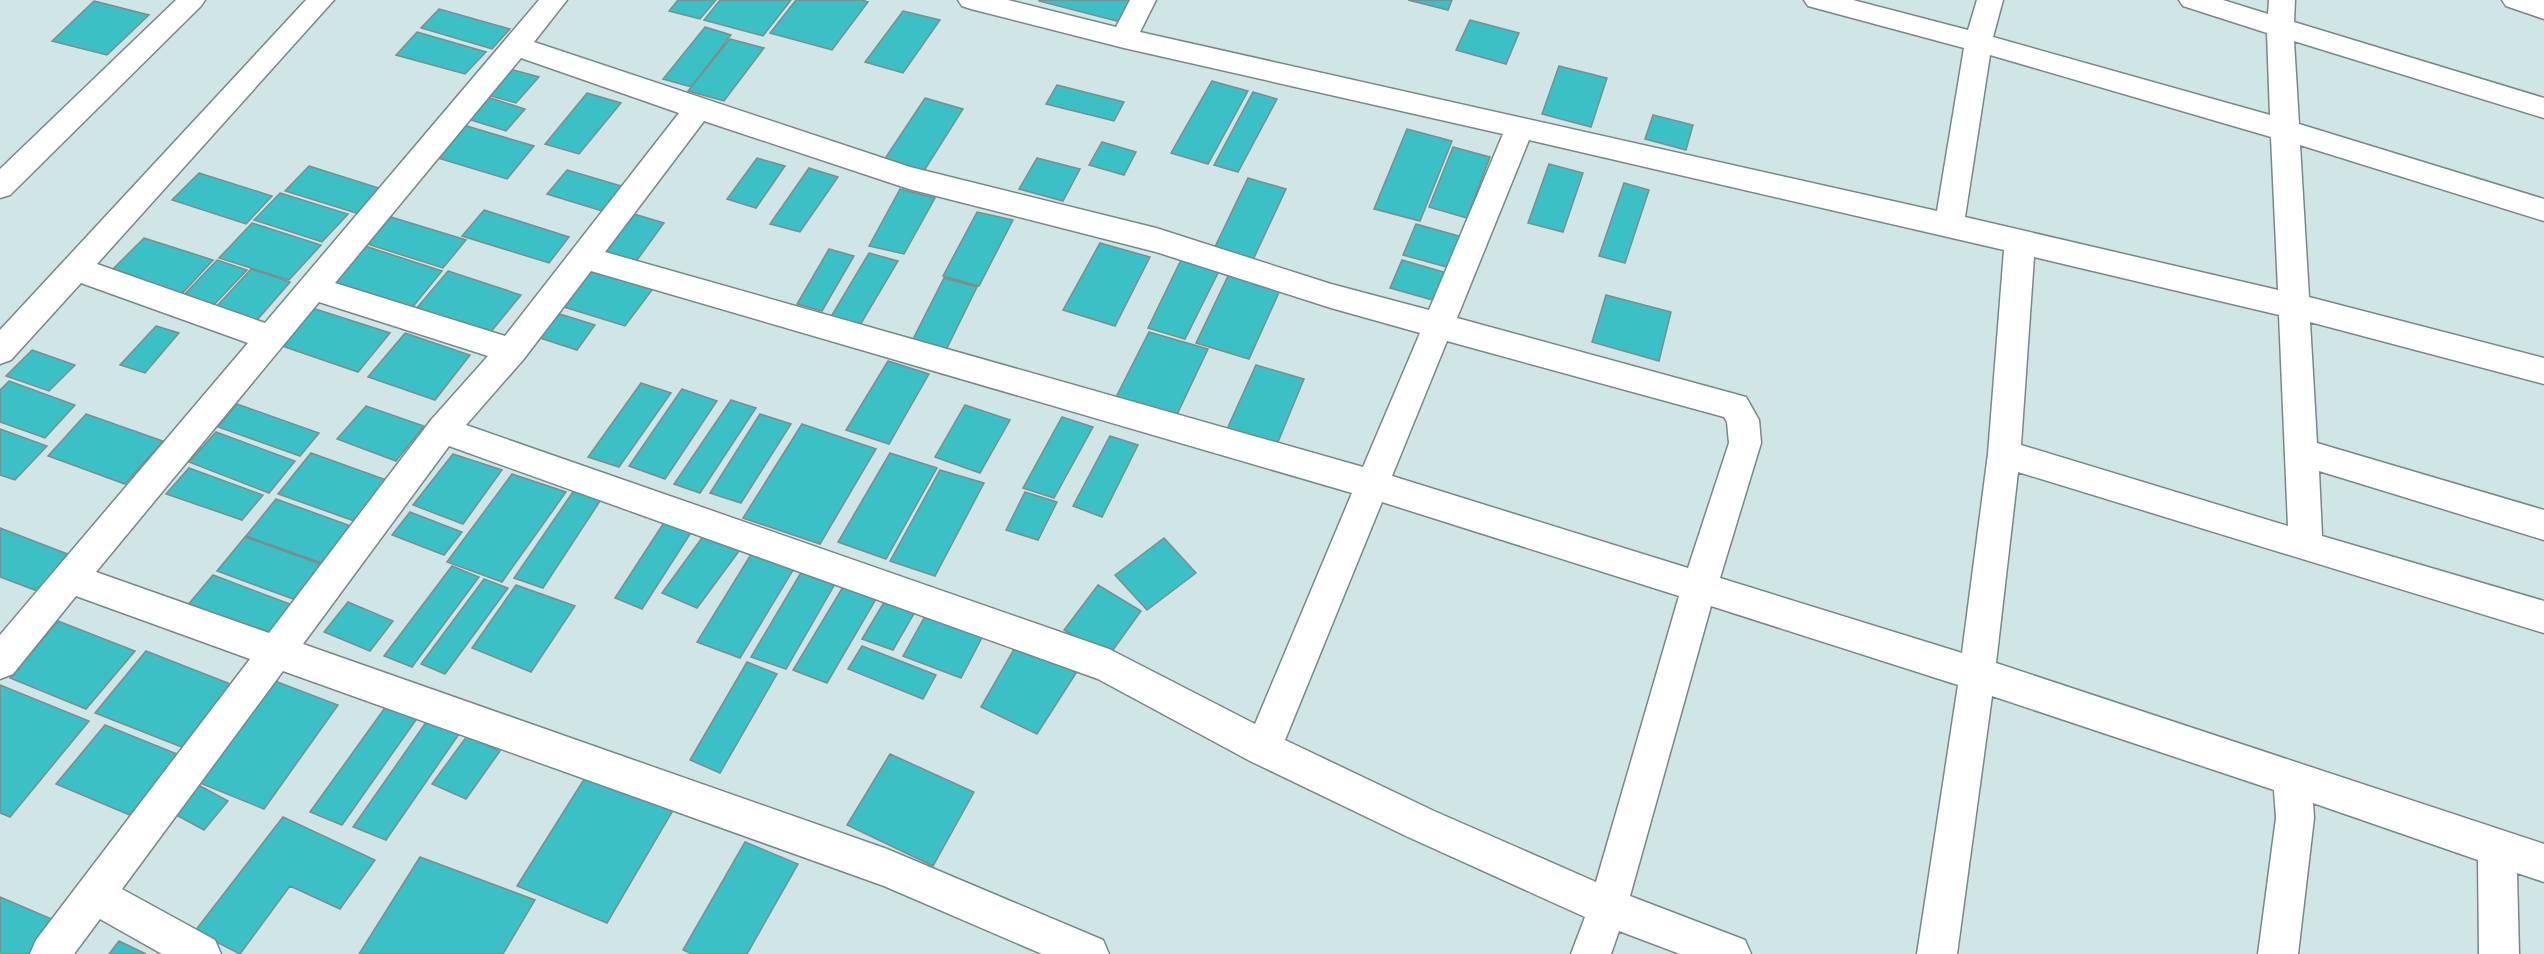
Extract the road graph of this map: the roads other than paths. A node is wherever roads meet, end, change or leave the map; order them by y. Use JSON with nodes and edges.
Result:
{"nodes":[{"id":1,"x":192,"y":0,"type":"edge"},
{"id":2,"x":321,"y":0,"type":"edge"},
{"id":3,"x":554,"y":0,"type":"edge"},
{"id":4,"x":971,"y":0,"type":"edge"},
{"id":5,"x":1143,"y":0,"type":"edge"},
{"id":6,"x":1817,"y":0,"type":"edge"},
{"id":7,"x":1990,"y":0,"type":"edge"},
{"id":8,"x":2192,"y":0,"type":"edge"},
{"id":9,"x":2514,"y":0,"type":"edge"},
{"id":10,"x":2544,"y":10,"type":"edge"},
{"id":11,"x":2281,"y":13,"type":"edge"},
{"id":12,"x":1124,"y":38,"type":"junction"},
{"id":13,"x":1978,"y":42,"type":"junction"},
{"id":14,"x":515,"y":46,"type":"junction"},
{"id":15,"x":2544,"y":108,"type":"edge"},
{"id":16,"x":698,"y":109,"type":"junction"},
{"id":17,"x":1520,"y":128,"type":"junction"},
{"id":18,"x":2285,"y":130,"type":"junction"},
{"id":19,"x":0,"y":187,"type":"edge"},
{"id":20,"x":2544,"y":210,"type":"edge"},
{"id":21,"x":1949,"y":225,"type":"junction"},
{"id":22,"x":2020,"y":241,"type":"junction"},
{"id":23,"x":583,"y":257,"type":"junction"},
{"id":24,"x":76,"y":268,"type":"junction"},
{"id":25,"x":314,"y":288,"type":"junction"},
{"id":26,"x":2295,"y":306,"type":"junction"},
{"id":27,"x":1437,"y":324,"type":"junction"},
{"id":28,"x":271,"y":338,"type":"junction"},
{"id":29,"x":0,"y":351,"type":"edge"},
{"id":30,"x":512,"y":351,"type":"junction"},
{"id":31,"x":2544,"y":371,"type":"edge"},
{"id":32,"x":442,"y":430,"type":"junction"},
{"id":33,"x":2302,"y":452,"type":"junction"},
{"id":34,"x":2004,"y":454,"type":"junction"},
{"id":35,"x":1371,"y":484,"type":"junction"},
{"id":36,"x":2544,"y":525,"type":"edge"},
{"id":37,"x":2306,"y":546,"type":"junction"},
{"id":38,"x":71,"y":579,"type":"junction"},
{"id":39,"x":1699,"y":588,"type":"junction"},
{"id":40,"x":2544,"y":617,"type":"edge"},
{"id":41,"x":276,"y":651,"type":"junction"},
{"id":42,"x":0,"y":662,"type":"edge"},
{"id":43,"x":1977,"y":674,"type":"junction"},
{"id":44,"x":1263,"y":748,"type":"junction"},
{"id":45,"x":2292,"y":778,"type":"junction"},
{"id":46,"x":2497,"y":847,"type":"junction"},
{"id":47,"x":2544,"y":863,"type":"edge"},
{"id":48,"x":94,"y":895,"type":"junction"},
{"id":49,"x":1608,"y":908,"type":"junction"},
{"id":50,"x":50,"y":954,"type":"edge"},
{"id":51,"x":201,"y":954,"type":"edge"},
{"id":52,"x":1089,"y":954,"type":"edge"},
{"id":53,"x":1591,"y":954,"type":"edge"},
{"id":54,"x":1731,"y":954,"type":"edge"},
{"id":55,"x":1937,"y":954,"type":"edge"},
{"id":56,"x":2278,"y":954,"type":"edge"},
{"id":57,"x":2499,"y":954,"type":"edge"}],
"edges":[{"from":1,"to":19,"type":"street"},
{"from":2,"to":24,"type":"street"},
{"from":3,"to":14,"type":"street"},
{"from":4,"to":12,"type":"street"},
{"from":5,"to":12,"type":"street"},
{"from":6,"to":13,"type":"street"},
{"from":7,"to":13,"type":"street"},
{"from":8,"to":11,"type":"street"},
{"from":9,"to":10,"type":"street"},
{"from":11,"to":15,"type":"street"},
{"from":11,"to":18,"type":"street"},
{"from":12,"to":17,"type":"street"},
{"from":13,"to":18,"type":"street"},
{"from":13,"to":21,"type":"street"},
{"from":14,"to":16,"type":"street"},
{"from":14,"to":25,"type":"street"},
{"from":16,"to":23,"type":"street"},
{"from":16,"to":27,"type":"street"},
{"from":17,"to":21,"type":"street"},
{"from":17,"to":27,"type":"street"},
{"from":18,"to":20,"type":"street"},
{"from":18,"to":26,"type":"street"},
{"from":21,"to":22,"type":"street"},
{"from":22,"to":26,"type":"street"},
{"from":22,"to":34,"type":"street"},
{"from":23,"to":30,"type":"street"},
{"from":23,"to":35,"type":"street"},
{"from":24,"to":28,"type":"street"},
{"from":24,"to":29,"type":"street"},
{"from":25,"to":28,"type":"street"},
{"from":25,"to":30,"type":"street"},
{"from":26,"to":31,"type":"street"},
{"from":26,"to":33,"type":"street"},
{"from":27,"to":35,"type":"street"},
{"from":27,"to":39,"type":"street"},
{"from":28,"to":38,"type":"street"},
{"from":30,"to":32,"type":"street"},
{"from":32,"to":41,"type":"street"},
{"from":32,"to":44,"type":"street"},
{"from":33,"to":36,"type":"street"},
{"from":33,"to":37,"type":"street"},
{"from":34,"to":37,"type":"street"},
{"from":34,"to":43,"type":"street"},
{"from":35,"to":39,"type":"street"},
{"from":35,"to":44,"type":"street"},
{"from":37,"to":40,"type":"street"},
{"from":38,"to":41,"type":"street"},
{"from":38,"to":42,"type":"street"},
{"from":39,"to":43,"type":"street"},
{"from":39,"to":49,"type":"street"},
{"from":41,"to":48,"type":"street"},
{"from":41,"to":52,"type":"street"},
{"from":43,"to":45,"type":"street"},
{"from":43,"to":55,"type":"street"},
{"from":44,"to":49,"type":"street"},
{"from":45,"to":46,"type":"street"},
{"from":45,"to":56,"type":"street"},
{"from":46,"to":47,"type":"street"},
{"from":46,"to":57,"type":"street"},
{"from":48,"to":50,"type":"street"},
{"from":48,"to":51,"type":"street"},
{"from":49,"to":53,"type":"street"},
{"from":49,"to":54,"type":"street"}]}
